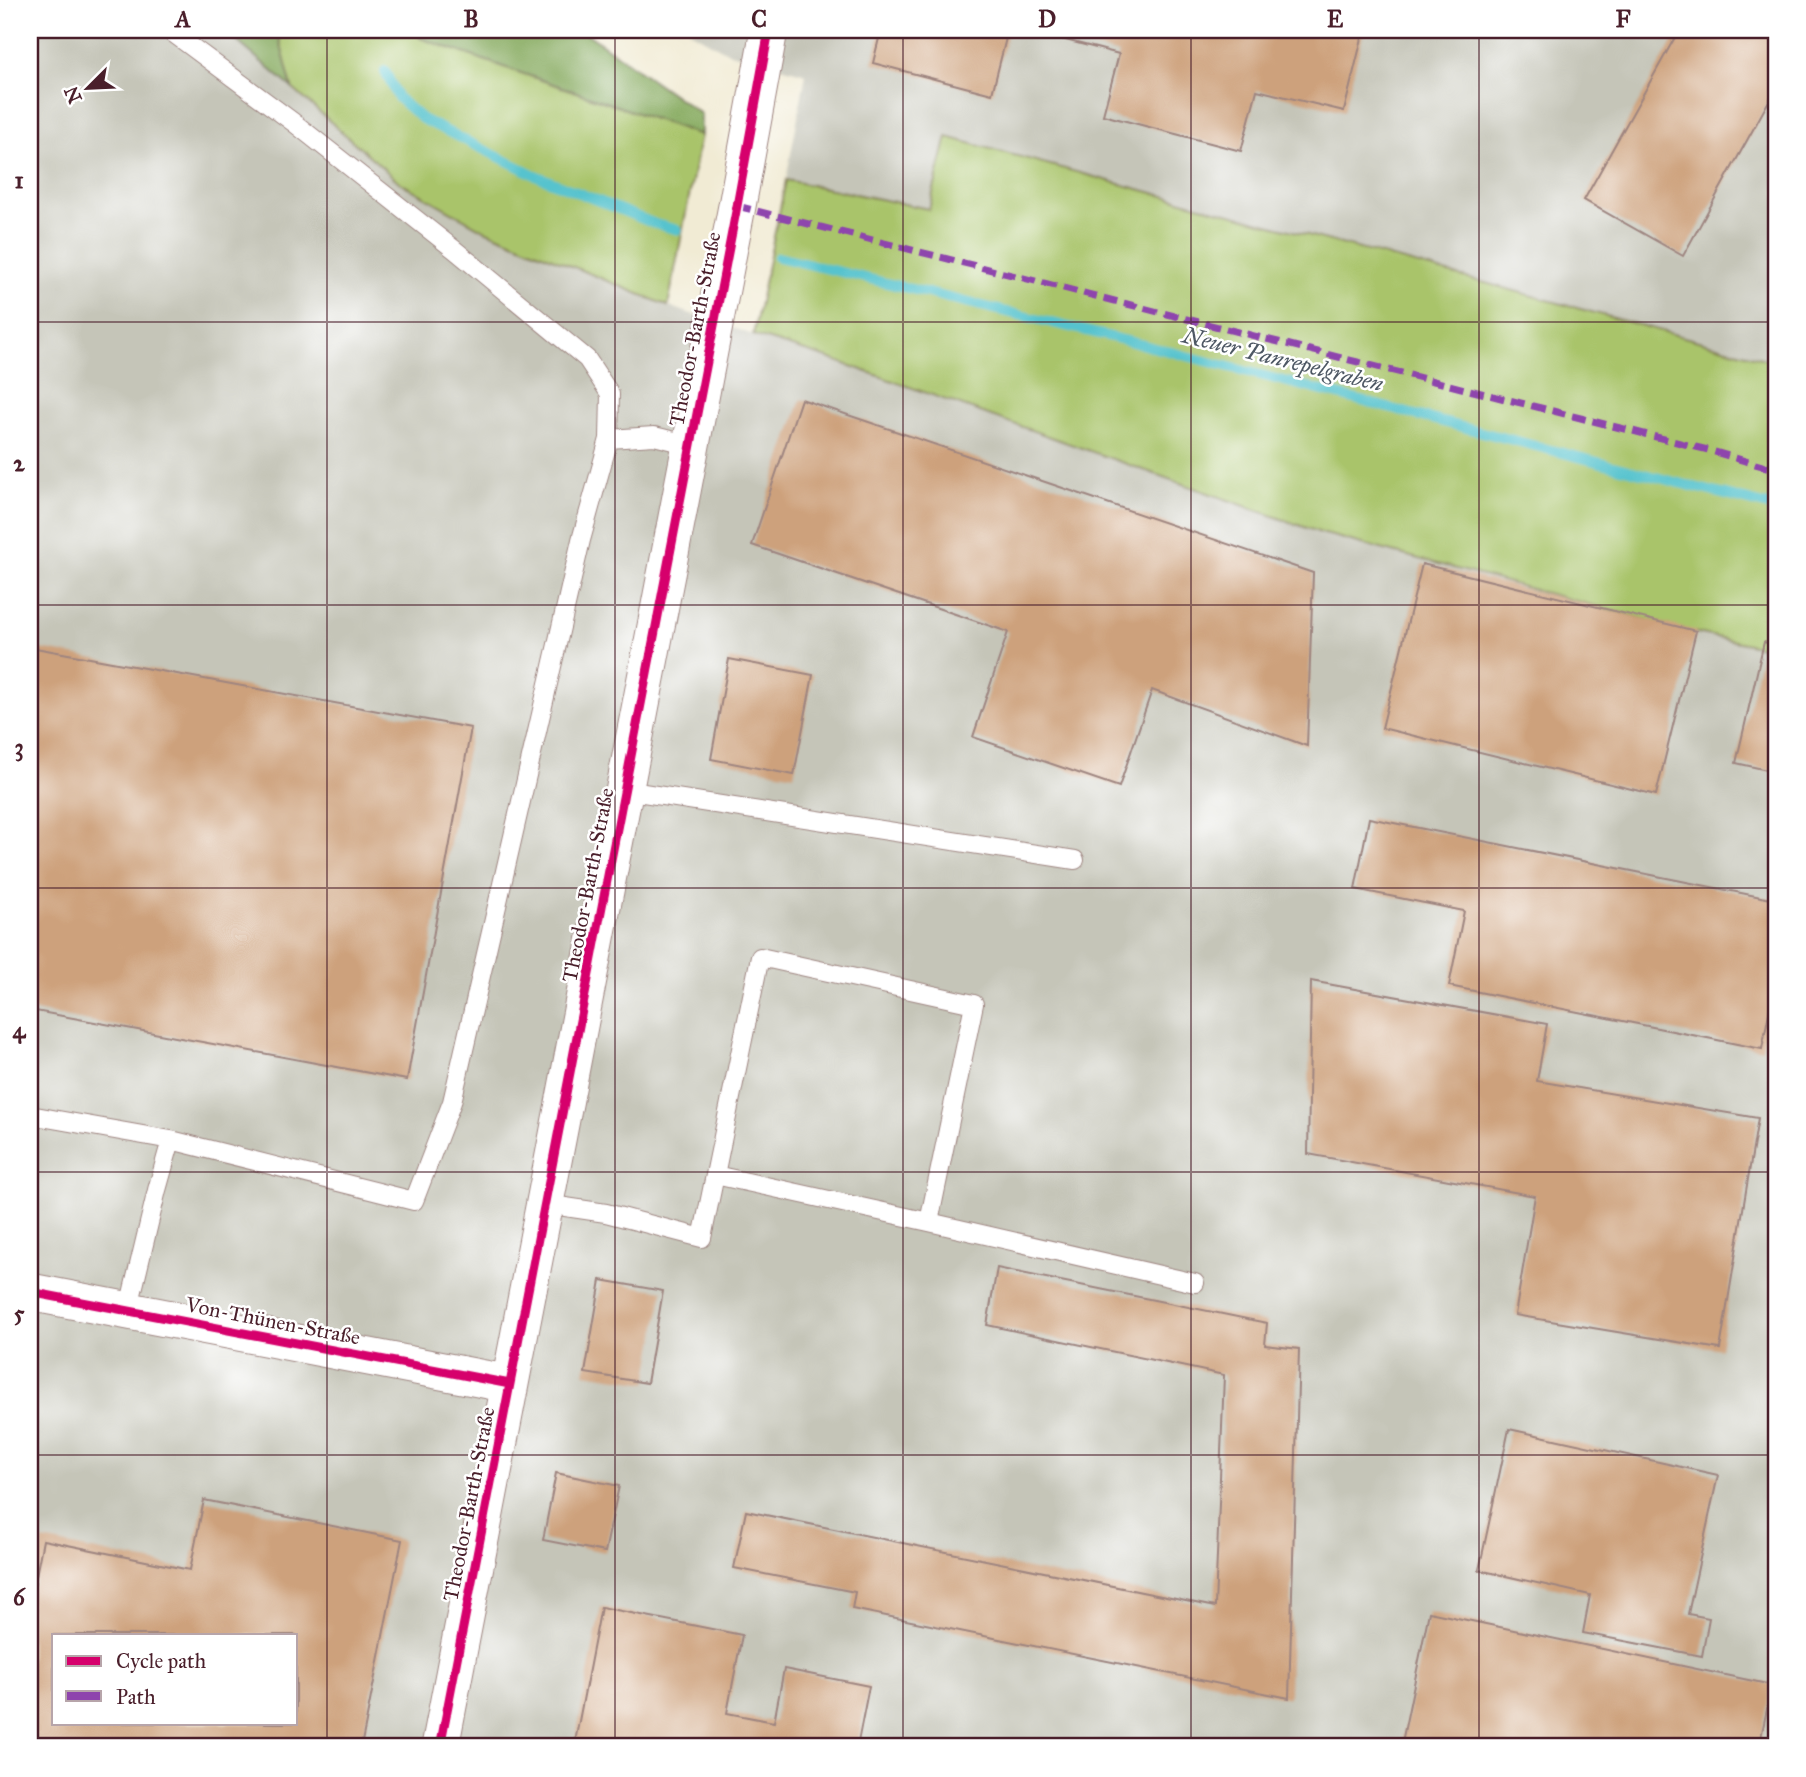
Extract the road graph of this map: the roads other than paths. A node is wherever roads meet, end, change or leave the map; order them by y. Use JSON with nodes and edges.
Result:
{"nodes":[{"id":1,"x":169,"y":30,"type":"edge"},
{"id":2,"x":769,"y":30,"type":"edge"},
{"id":3,"x":609,"y":439,"type":"junction"},
{"id":4,"x":691,"y":445,"type":"junction"},
{"id":5,"x":624,"y":790,"type":"junction"},
{"id":6,"x":1075,"y":860,"type":"dead end"},
{"id":7,"x":30,"y":1115,"type":"edge"},
{"id":8,"x":171,"y":1140,"type":"junction"},
{"id":9,"x":715,"y":1175,"type":"junction"},
{"id":10,"x":545,"y":1204,"type":"junction"},
{"id":11,"x":929,"y":1222,"type":"junction"},
{"id":12,"x":1195,"y":1283,"type":"dead end"},
{"id":13,"x":30,"y":1292,"type":"edge"},
{"id":14,"x":128,"y":1311,"type":"junction"},
{"id":15,"x":510,"y":1384,"type":"junction"},
{"id":16,"x":440,"y":1747,"type":"edge"}],
"edges":[{"from":1,"to":3,"type":"lane"},
{"from":2,"to":4,"type":"street","name":"Theodor-Barth-Straße"},
{"from":3,"to":4,"type":"lane"},
{"from":3,"to":8,"type":"lane"},
{"from":4,"to":5,"type":"street","name":"Theodor-Barth-Straße"},
{"from":5,"to":6,"type":"lane"},
{"from":5,"to":10,"type":"street","name":"Theodor-Barth-Straße"},
{"from":7,"to":8,"type":"lane"},
{"from":8,"to":14,"type":"lane"},
{"from":9,"to":10,"type":"lane"},
{"from":9,"to":11,"type":"lane"},
{"from":9,"to":11,"type":"lane"},
{"from":10,"to":15,"type":"street","name":"Theodor-Barth-Straße"},
{"from":11,"to":12,"type":"lane"},
{"from":13,"to":14,"type":"street","name":"Von-Thünen-Straße"},
{"from":14,"to":15,"type":"street","name":"Von-Thünen-Straße"},
{"from":15,"to":16,"type":"street","name":"Theodor-Barth-Straße"}]}
